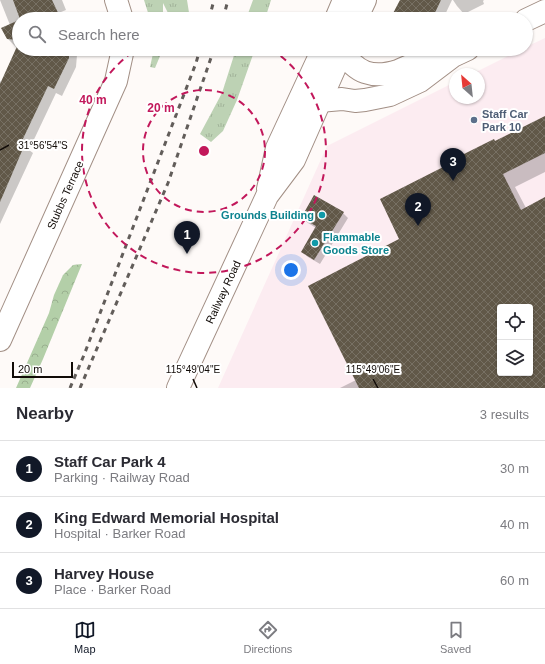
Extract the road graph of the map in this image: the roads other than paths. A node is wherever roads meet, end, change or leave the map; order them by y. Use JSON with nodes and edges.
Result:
{"nodes":[{"id":1,"x":116,"y":0,"type":"edge"},
{"id":2,"x":344,"y":0,"type":"edge"},
{"id":3,"x":364,"y":0,"type":"edge"},
{"id":4,"x":545,"y":11,"type":"edge"},
{"id":5,"x":120,"y":12,"type":"edge"},
{"id":6,"x":339,"y":12,"type":"edge"},
{"id":7,"x":359,"y":12,"type":"edge"},
{"id":8,"x":533,"y":17,"type":"edge"},
{"id":9,"x":121,"y":56,"type":"edge"},
{"id":10,"x":332,"y":56,"type":"edge"},
{"id":11,"x":334,"y":56,"type":"edge"},
{"id":12,"x":343,"y":56,"type":"edge"},
{"id":13,"x":448,"y":56,"type":"edge"},
{"id":14,"x":456,"y":56,"type":"edge"},
{"id":15,"x":319,"y":101,"type":"junction"},
{"id":16,"x":267,"y":196,"type":"junction"},
{"id":17,"x":0,"y":340,"type":"edge"},
{"id":18,"x":178,"y":388,"type":"edge"}],
"edges":[{"from":1,"to":5,"type":"street"},
{"from":2,"to":6,"type":"street"},
{"from":3,"to":7,"type":"street"},
{"from":4,"to":8,"type":"street"},
{"from":9,"to":17,"type":"street","name":"Stubbs Terrace"},
{"from":10,"to":16,"type":"street","name":"Railway Road"},
{"from":11,"to":15,"type":"street","name":"Railway Road"},
{"from":12,"to":13,"type":"street"},
{"from":14,"to":15,"type":"street"},
{"from":15,"to":16,"type":"street","name":"Railway Road"},
{"from":16,"to":18,"type":"street","name":"Railway Road"}]}
